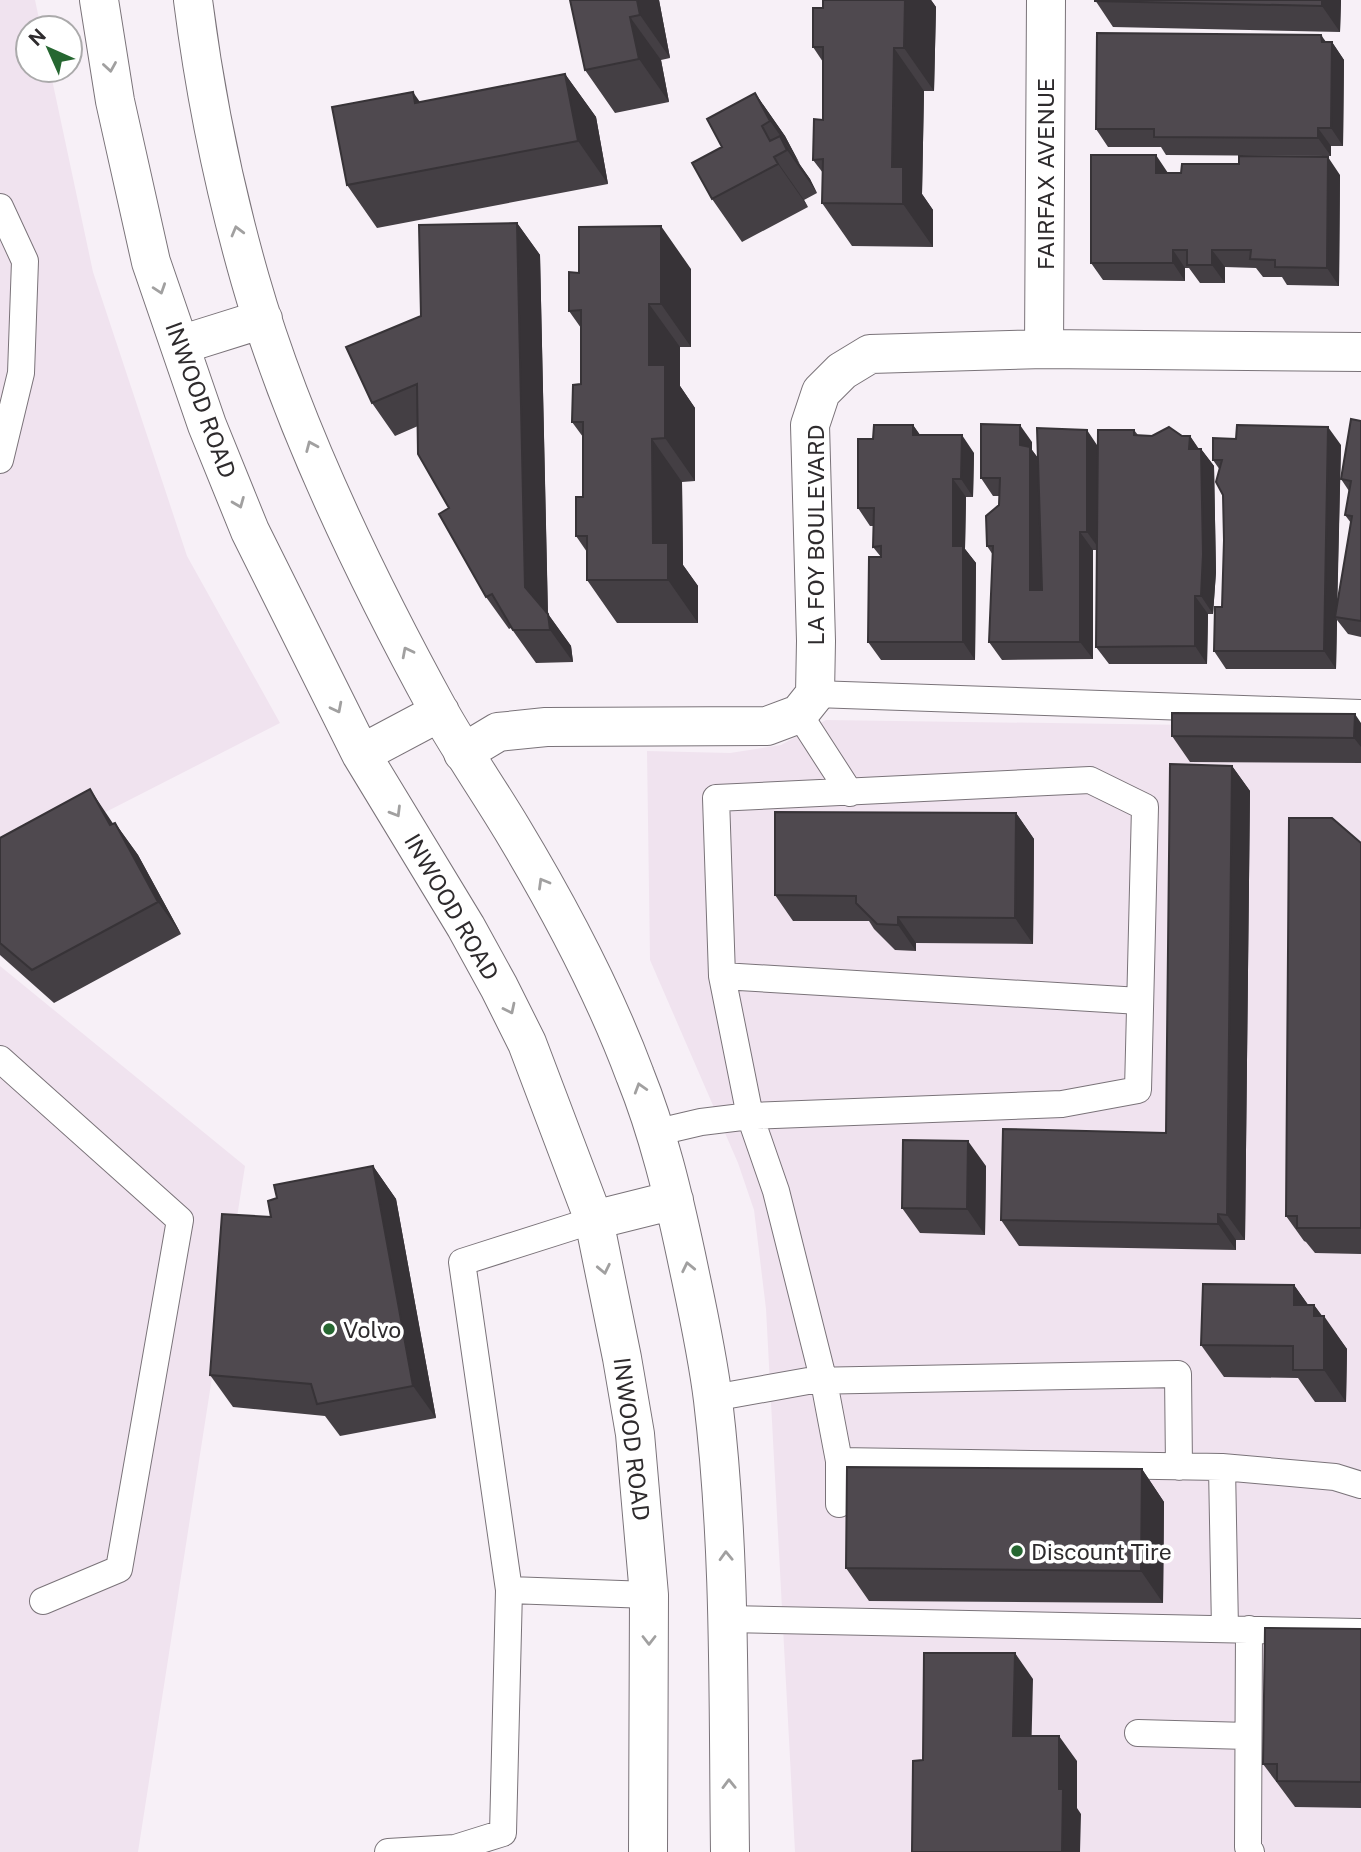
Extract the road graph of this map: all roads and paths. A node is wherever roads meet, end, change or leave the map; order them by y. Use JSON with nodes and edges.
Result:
{"nodes":[{"id":1,"x":99,"y":0,"type":"edge"},
{"id":2,"x":193,"y":0,"type":"edge"},
{"id":3,"x":1046,"y":0,"type":"edge"},
{"id":4,"x":0,"y":207,"type":"edge"},
{"id":5,"x":263,"y":319,"type":"junction"},
{"id":6,"x":180,"y":345,"type":"junction"},
{"id":7,"x":1044,"y":349,"type":"junction"},
{"id":8,"x":1361,"y":352,"type":"edge"},
{"id":9,"x":0,"y":460,"type":"edge"},
{"id":10,"x":807,"y":704,"type":"junction"},
{"id":11,"x":440,"y":712,"type":"junction"},
{"id":12,"x":1361,"y":713,"type":"edge"},
{"id":13,"x":463,"y":753,"type":"junction"},
{"id":14,"x":361,"y":754,"type":"junction"},
{"id":15,"x":850,"y":793,"type":"junction"},
{"id":16,"x":722,"y":976,"type":"junction"},
{"id":17,"x":1140,"y":1002,"type":"junction"},
{"id":18,"x":0,"y":1059,"type":"edge"},
{"id":19,"x":750,"y":1116,"type":"junction"},
{"id":20,"x":654,"y":1133,"type":"junction"},
{"id":21,"x":674,"y":1200,"type":"junction"},
{"id":22,"x":594,"y":1220,"type":"junction"},
{"id":23,"x":824,"y":1382,"type":"junction"},
{"id":24,"x":713,"y":1398,"type":"junction"},
{"id":25,"x":839,"y":1461,"type":"junction"},
{"id":26,"x":1179,"y":1467,"type":"junction"},
{"id":27,"x":1222,"y":1467,"type":"junction"},
{"id":28,"x":1361,"y":1485,"type":"edge"},
{"id":29,"x":838,"y":1504,"type":"dead end"},
{"id":30,"x":509,"y":1590,"type":"junction"},
{"id":31,"x":649,"y":1595,"type":"junction"},
{"id":32,"x":43,"y":1601,"type":"dead end"},
{"id":33,"x":727,"y":1619,"type":"junction"},
{"id":34,"x":1237,"y":1629,"type":"junction"},
{"id":35,"x":1361,"y":1632,"type":"edge"},
{"id":36,"x":1138,"y":1733,"type":"dead end"},
{"id":37,"x":1248,"y":1736,"type":"junction"},
{"id":38,"x":388,"y":1852,"type":"edge"},
{"id":39,"x":648,"y":1852,"type":"edge"},
{"id":40,"x":730,"y":1852,"type":"edge"},
{"id":41,"x":1251,"y":1852,"type":"edge"}],
"edges":[{"from":1,"to":6,"type":"main road","name":"INWOOD ROAD","one_way":true},
{"from":5,"to":2,"type":"main road","one_way":true},
{"from":3,"to":7,"type":"main road","name":"FAIRFAX AVENUE"},
{"from":4,"to":9,"type":"lane"},
{"from":5,"to":6,"type":"main road"},
{"from":11,"to":5,"type":"main road","one_way":true},
{"from":6,"to":14,"type":"main road","name":"INWOOD ROAD","one_way":true},
{"from":7,"to":8,"type":"main road","name":"LA FOY BOULEVARD"},
{"from":7,"to":10,"type":"main road","name":"LA FOY BOULEVARD"},
{"from":10,"to":12,"type":"lane"},
{"from":10,"to":13,"type":"main road"},
{"from":10,"to":15,"type":"lane"},
{"from":11,"to":13,"type":"main road"},
{"from":11,"to":14,"type":"main road"},
{"from":20,"to":13,"type":"main road","one_way":true},
{"from":14,"to":22,"type":"main road","name":"INWOOD ROAD","one_way":true},
{"from":15,"to":16,"type":"lane"},
{"from":15,"to":17,"type":"lane"},
{"from":16,"to":17,"type":"lane"},
{"from":16,"to":19,"type":"lane"},
{"from":17,"to":19,"type":"lane"},
{"from":18,"to":32,"type":"lane"},
{"from":19,"to":20,"type":"lane"},
{"from":19,"to":23,"type":"lane"},
{"from":20,"to":21,"type":"main road"},
{"from":21,"to":22,"type":"main road"},
{"from":24,"to":21,"type":"main road","one_way":true},
{"from":22,"to":30,"type":"lane"},
{"from":22,"to":31,"type":"main road","name":"INWOOD ROAD","one_way":true},
{"from":23,"to":24,"type":"lane"},
{"from":23,"to":25,"type":"lane"},
{"from":23,"to":26,"type":"lane"},
{"from":33,"to":24,"type":"main road","one_way":true},
{"from":25,"to":26,"type":"lane"},
{"from":25,"to":29,"type":"lane"},
{"from":26,"to":27,"type":"lane"},
{"from":27,"to":28,"type":"lane"},
{"from":27,"to":34,"type":"lane"},
{"from":30,"to":31,"type":"lane"},
{"from":30,"to":38,"type":"lane"},
{"from":31,"to":39,"type":"main road","name":"INWOOD ROAD","one_way":true},
{"from":33,"to":34,"type":"lane"},
{"from":40,"to":33,"type":"main road","one_way":true},
{"from":34,"to":35,"type":"lane"},
{"from":34,"to":37,"type":"lane"},
{"from":36,"to":37,"type":"lane"},
{"from":37,"to":41,"type":"lane"}]}
